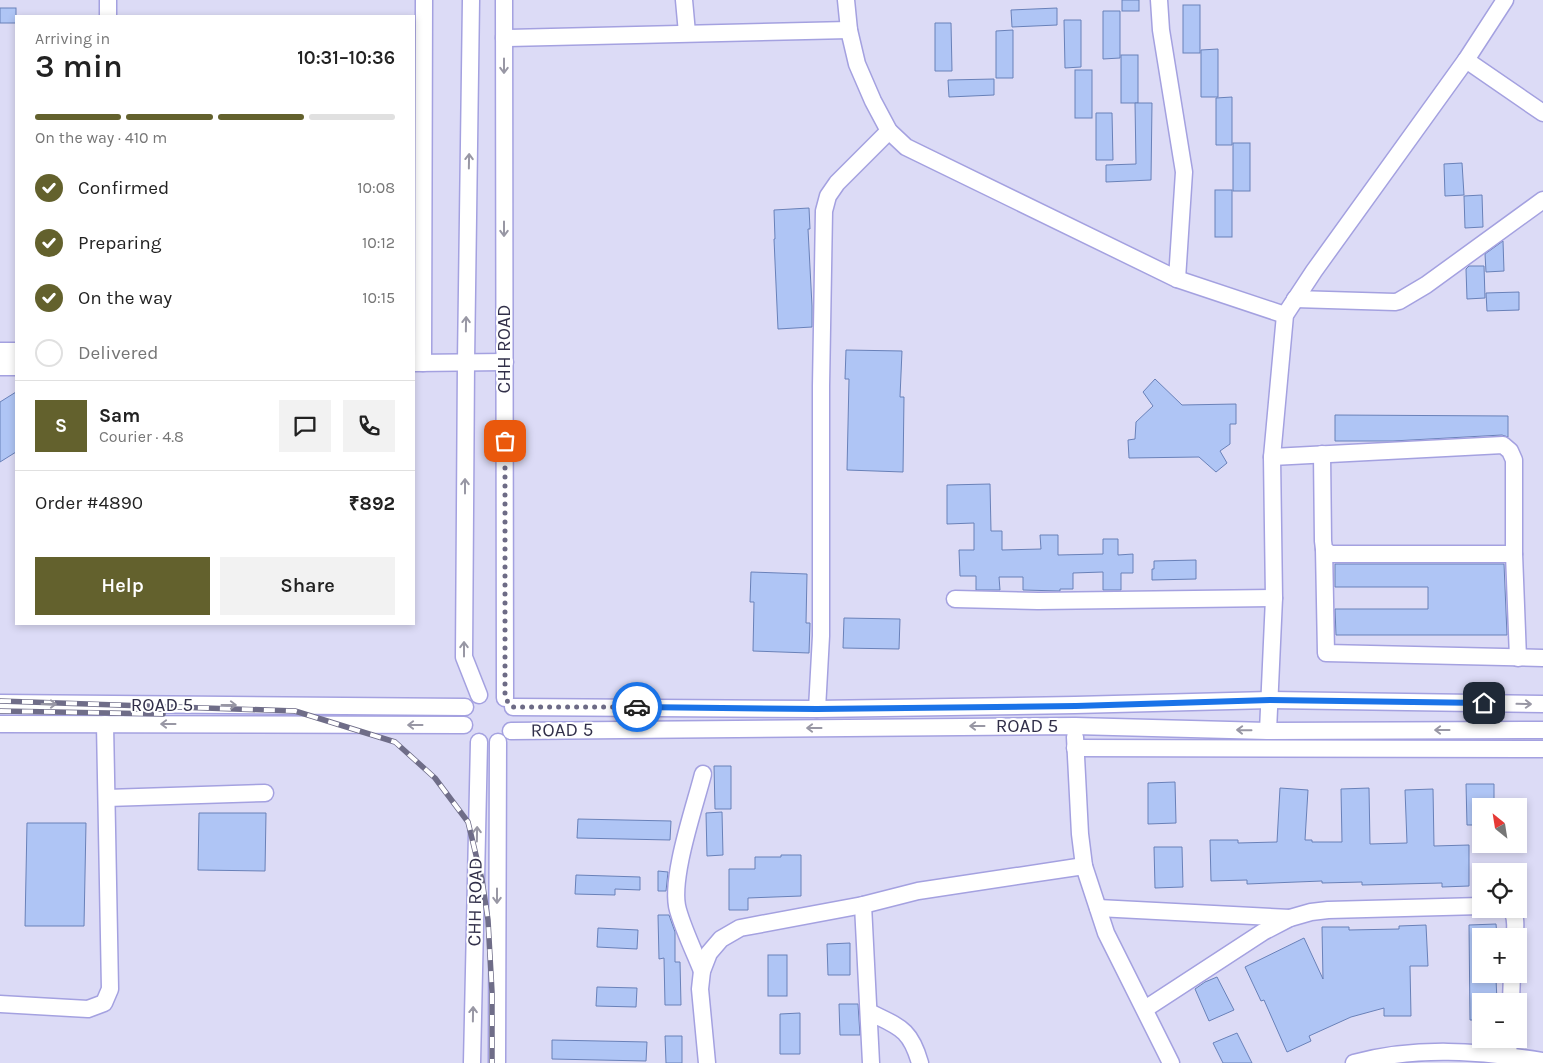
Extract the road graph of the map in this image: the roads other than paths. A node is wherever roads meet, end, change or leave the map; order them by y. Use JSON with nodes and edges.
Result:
{"nodes":[{"id":1,"x":108,"y":0,"type":"edge"},
{"id":2,"x":424,"y":0,"type":"edge"},
{"id":3,"x":471,"y":0,"type":"edge"},
{"id":4,"x":504,"y":0,"type":"edge"},
{"id":5,"x":684,"y":0,"type":"edge"},
{"id":6,"x":846,"y":0,"type":"edge"},
{"id":7,"x":1159,"y":0,"type":"edge"},
{"id":8,"x":1505,"y":0,"type":"edge"},
{"id":9,"x":108,"y":15,"type":"edge"},
{"id":10,"x":849,"y":30,"type":"junction"},
{"id":11,"x":687,"y":33,"type":"junction"},
{"id":12,"x":504,"y":38,"type":"junction"},
{"id":13,"x":1466,"y":60,"type":"junction"},
{"id":14,"x":1543,"y":112,"type":"edge"},
{"id":15,"x":889,"y":131,"type":"junction"},
{"id":16,"x":1543,"y":200,"type":"edge"},
{"id":17,"x":1177,"y":278,"type":"junction"},
{"id":18,"x":1295,"y":299,"type":"junction"},
{"id":19,"x":1285,"y":315,"type":"junction"},
{"id":20,"x":0,"y":351,"type":"edge"},
{"id":21,"x":15,"y":351,"type":"edge"},
{"id":22,"x":466,"y":362,"type":"junction"},
{"id":23,"x":504,"y":362,"type":"junction"},
{"id":24,"x":419,"y":363,"type":"edge"},
{"id":25,"x":0,"y":367,"type":"edge"},
{"id":26,"x":15,"y":367,"type":"edge"},
{"id":27,"x":1322,"y":454,"type":"junction"},
{"id":28,"x":1272,"y":457,"type":"junction"},
{"id":29,"x":1324,"y":549,"type":"junction"},
{"id":30,"x":1514,"y":554,"type":"junction"},
{"id":31,"x":1274,"y":598,"type":"junction"},
{"id":32,"x":956,"y":599,"type":"dead end"},
{"id":33,"x":1518,"y":658,"type":"junction"},
{"id":34,"x":1543,"y":658,"type":"edge"},
{"id":35,"x":479,"y":695,"type":"junction"},
{"id":36,"x":1270,"y":700,"type":"junction"},
{"id":37,"x":509,"y":702,"type":"junction"},
{"id":38,"x":0,"y":703,"type":"edge"},
{"id":39,"x":1543,"y":704,"type":"edge"},
{"id":40,"x":1076,"y":706,"type":"junction"},
{"id":41,"x":465,"y":707,"type":"junction"},
{"id":42,"x":817,"y":709,"type":"junction"},
{"id":43,"x":0,"y":724,"type":"edge"},
{"id":44,"x":105,"y":724,"type":"junction"},
{"id":45,"x":464,"y":725,"type":"junction"},
{"id":46,"x":1075,"y":726,"type":"junction"},
{"id":47,"x":1543,"y":730,"type":"edge"},
{"id":48,"x":511,"y":731,"type":"junction"},
{"id":49,"x":1268,"y":731,"type":"junction"},
{"id":50,"x":479,"y":742,"type":"junction"},
{"id":51,"x":498,"y":742,"type":"junction"},
{"id":52,"x":1075,"y":748,"type":"junction"},
{"id":53,"x":1543,"y":749,"type":"edge"},
{"id":54,"x":703,"y":774,"type":"dead end"},
{"id":55,"x":265,"y":793,"type":"dead end"},
{"id":56,"x":106,"y":798,"type":"junction"},
{"id":57,"x":1084,"y":866,"type":"junction"},
{"id":58,"x":863,"y":905,"type":"junction"},
{"id":59,"x":1472,"y":906,"type":"edge"},
{"id":60,"x":1098,"y":908,"type":"junction"},
{"id":61,"x":1290,"y":918,"type":"junction"},
{"id":62,"x":702,"y":972,"type":"junction"},
{"id":63,"x":0,"y":1004,"type":"edge"},
{"id":64,"x":1144,"y":1009,"type":"junction"},
{"id":65,"x":869,"y":1012,"type":"junction"},
{"id":66,"x":1490,"y":1048,"type":"edge"},
{"id":67,"x":1510,"y":1048,"type":"edge"},
{"id":68,"x":1543,"y":1061,"type":"edge"},
{"id":69,"x":1364,"y":1062,"type":"edge"},
{"id":70,"x":472,"y":1063,"type":"edge"},
{"id":71,"x":498,"y":1063,"type":"edge"},
{"id":72,"x":707,"y":1063,"type":"edge"},
{"id":73,"x":871,"y":1063,"type":"edge"},
{"id":74,"x":920,"y":1063,"type":"edge"},
{"id":75,"x":1171,"y":1063,"type":"edge"}],
"edges":[{"from":1,"to":9,"type":"street"},
{"from":2,"to":24,"type":"street"},
{"from":22,"to":3,"type":"street","one_way":true},
{"from":4,"to":12,"type":"street","name":"CHH ROAD"},
{"from":5,"to":11,"type":"street"},
{"from":6,"to":10,"type":"street"},
{"from":7,"to":17,"type":"street"},
{"from":8,"to":13,"type":"street"},
{"from":10,"to":11,"type":"street"},
{"from":10,"to":15,"type":"street"},
{"from":11,"to":12,"type":"street"},
{"from":12,"to":23,"type":"street","name":"CHH ROAD","one_way":true},
{"from":13,"to":14,"type":"street"},
{"from":13,"to":18,"type":"street"},
{"from":15,"to":17,"type":"street"},
{"from":15,"to":42,"type":"street"},
{"from":16,"to":18,"type":"street"},
{"from":17,"to":19,"type":"street"},
{"from":18,"to":19,"type":"street"},
{"from":19,"to":28,"type":"street"},
{"from":20,"to":21,"type":"street"},
{"from":22,"to":23,"type":"street"},
{"from":22,"to":24,"type":"street"},
{"from":35,"to":22,"type":"street","one_way":true},
{"from":23,"to":37,"type":"street","name":"CHH ROAD"},
{"from":25,"to":26,"type":"street"},
{"from":27,"to":28,"type":"street"},
{"from":27,"to":29,"type":"street"},
{"from":27,"to":30,"type":"street"},
{"from":28,"to":31,"type":"street"},
{"from":29,"to":30,"type":"street"},
{"from":29,"to":33,"type":"street"},
{"from":30,"to":33,"type":"street"},
{"from":31,"to":32,"type":"street"},
{"from":31,"to":36,"type":"street"},
{"from":33,"to":34,"type":"street"},
{"from":35,"to":37,"type":"street"},
{"from":35,"to":41,"type":"street"},
{"from":36,"to":39,"type":"street","name":"ROAD 5","one_way":true},
{"from":36,"to":40,"type":"street","name":"ROAD 5"},
{"from":36,"to":49,"type":"street"},
{"from":37,"to":42,"type":"street","name":"ROAD 5"},
{"from":37,"to":48,"type":"street"},
{"from":38,"to":41,"type":"street","name":"ROAD 5","one_way":true},
{"from":40,"to":42,"type":"street","name":"ROAD 5"},
{"from":40,"to":46,"type":"street"},
{"from":41,"to":45,"type":"street"},
{"from":43,"to":44,"type":"street","name":"ROAD 5"},
{"from":45,"to":44,"type":"street","name":"ROAD 5","one_way":true},
{"from":44,"to":56,"type":"street"},
{"from":45,"to":50,"type":"street"},
{"from":46,"to":48,"type":"street","name":"ROAD 5","one_way":true},
{"from":49,"to":46,"type":"street","name":"ROAD 5","one_way":true},
{"from":46,"to":52,"type":"street"},
{"from":47,"to":49,"type":"street","name":"ROAD 5","one_way":true},
{"from":48,"to":51,"type":"street"},
{"from":50,"to":51,"type":"street"},
{"from":70,"to":50,"type":"street","name":"CHH ROAD","one_way":true},
{"from":51,"to":71,"type":"street","name":"CHH ROAD","one_way":true},
{"from":52,"to":53,"type":"street"},
{"from":52,"to":57,"type":"street"},
{"from":54,"to":62,"type":"street"},
{"from":55,"to":56,"type":"street"},
{"from":56,"to":63,"type":"street"},
{"from":57,"to":58,"type":"street"},
{"from":57,"to":60,"type":"street"},
{"from":58,"to":62,"type":"street"},
{"from":58,"to":65,"type":"street"},
{"from":59,"to":61,"type":"street"},
{"from":60,"to":61,"type":"street"},
{"from":60,"to":64,"type":"street"},
{"from":61,"to":64,"type":"street"},
{"from":62,"to":72,"type":"street"},
{"from":64,"to":75,"type":"street"},
{"from":65,"to":73,"type":"street"},
{"from":65,"to":74,"type":"street"},
{"from":66,"to":69,"type":"street"},
{"from":67,"to":68,"type":"street"}]}
